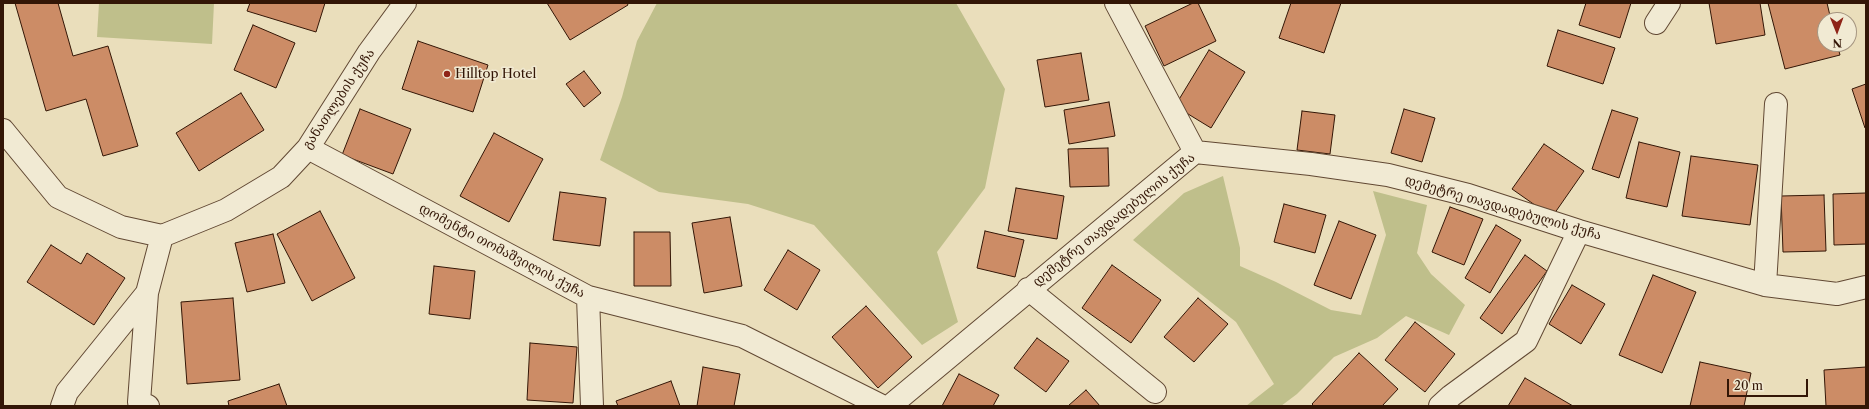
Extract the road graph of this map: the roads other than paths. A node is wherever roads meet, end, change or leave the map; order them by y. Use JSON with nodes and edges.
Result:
{"nodes":[{"id":1,"x":405,"y":3,"type":"edge"},
{"id":2,"x":1116,"y":3,"type":"edge"},
{"id":3,"x":1669,"y":3,"type":"edge"},
{"id":4,"x":1656,"y":23,"type":"dead end"},
{"id":5,"x":1776,"y":104,"type":"dead end"},
{"id":6,"x":3,"y":130,"type":"edge"},
{"id":7,"x":308,"y":148,"type":"junction"},
{"id":8,"x":1195,"y":152,"type":"junction"},
{"id":9,"x":1579,"y":231,"type":"junction"},
{"id":10,"x":162,"y":236,"type":"junction"},
{"id":11,"x":1765,"y":285,"type":"junction"},
{"id":12,"x":1866,"y":287,"type":"edge"},
{"id":13,"x":1028,"y":289,"type":"junction"},
{"id":14,"x":148,"y":293,"type":"junction"},
{"id":15,"x":588,"y":297,"type":"junction"},
{"id":16,"x":1155,"y":392,"type":"dead end"},
{"id":17,"x":1451,"y":403,"type":"edge"},
{"id":18,"x":62,"y":406,"type":"edge"},
{"id":19,"x":148,"y":406,"type":"edge"},
{"id":20,"x":592,"y":406,"type":"edge"},
{"id":21,"x":882,"y":406,"type":"edge"},
{"id":22,"x":890,"y":406,"type":"edge"}],
"edges":[{"from":1,"to":7,"type":"street","name":"განათლების ქუჩა"},
{"from":2,"to":8,"type":"street"},
{"from":3,"to":4,"type":"street"},
{"from":5,"to":11,"type":"street"},
{"from":6,"to":10,"type":"street"},
{"from":7,"to":10,"type":"street","name":"განათლების ქუჩა"},
{"from":7,"to":15,"type":"street","name":"დომენტი თომაშვილის ქუჩა"},
{"from":8,"to":9,"type":"street","name":"დემეტრე თავდადებულის ქუჩა"},
{"from":8,"to":13,"type":"street","name":"დემეტრე თავდადებულის ქუჩა"},
{"from":9,"to":11,"type":"street","name":"დემეტრე თავდადებულის ქუჩა"},
{"from":9,"to":17,"type":"street"},
{"from":10,"to":14,"type":"street"},
{"from":11,"to":12,"type":"street","name":"დემეტრე თავდადებულის ქუჩა"},
{"from":13,"to":16,"type":"street"},
{"from":13,"to":22,"type":"street","name":"დემეტრე თავდადებულის ქუჩა"},
{"from":14,"to":18,"type":"street"},
{"from":14,"to":19,"type":"street"},
{"from":15,"to":20,"type":"street"},
{"from":15,"to":21,"type":"street","name":"დომენტი თომაშვილის ქუჩა"}]}
